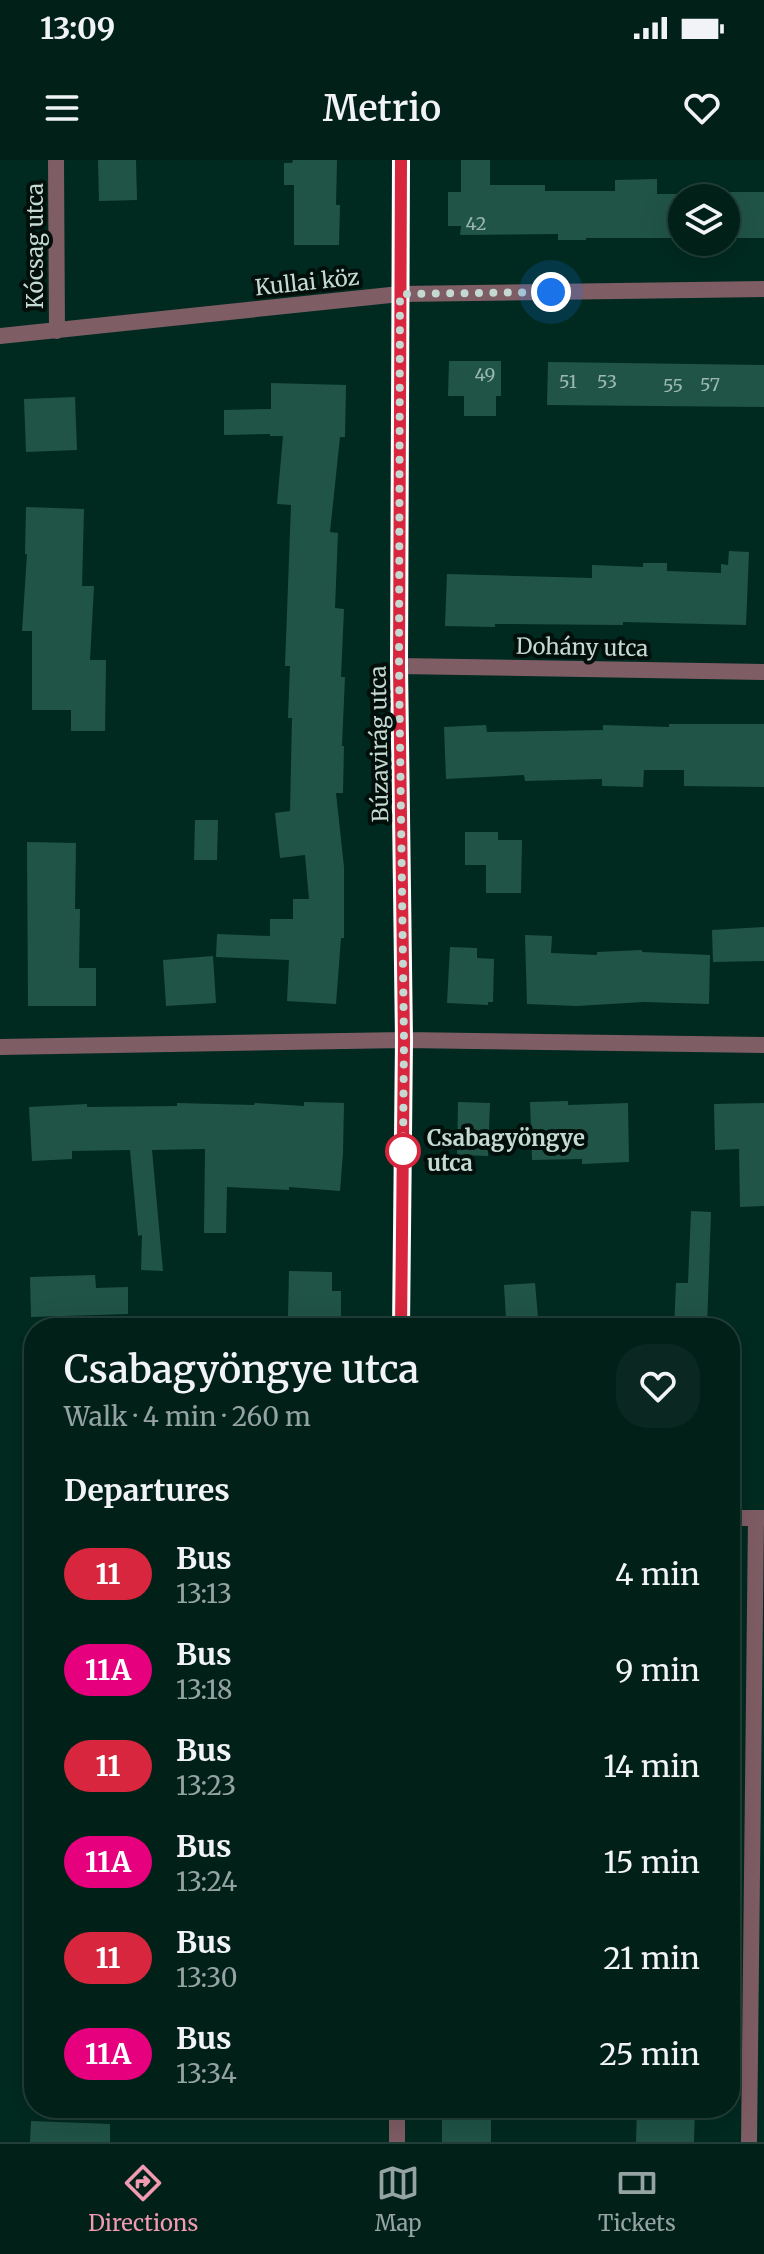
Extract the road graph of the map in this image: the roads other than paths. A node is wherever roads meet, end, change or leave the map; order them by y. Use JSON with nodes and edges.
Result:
{"nodes":[{"id":1,"x":56,"y":160,"type":"edge"},
{"id":2,"x":401,"y":160,"type":"edge"},
{"id":3,"x":764,"y":289,"type":"edge"},
{"id":4,"x":400,"y":294,"type":"junction"},
{"id":5,"x":57,"y":331,"type":"junction"},
{"id":6,"x":0,"y":336,"type":"edge"},
{"id":7,"x":399,"y":666,"type":"junction"},
{"id":8,"x":764,"y":672,"type":"edge"},
{"id":9,"x":404,"y":1040,"type":"junction"},
{"id":10,"x":764,"y":1045,"type":"edge"},
{"id":11,"x":0,"y":1047,"type":"edge"},
{"id":12,"x":401,"y":1318,"type":"edge"},
{"id":13,"x":760,"y":1518,"type":"edge"},
{"id":14,"x":397,"y":2118,"type":"edge"},
{"id":15,"x":397,"y":2142,"type":"edge"},
{"id":16,"x":749,"y":2142,"type":"edge"}],
"edges":[{"from":1,"to":5,"type":"street","name":"Kócsag utca"},
{"from":2,"to":4,"type":"street","name":"Búzavirág utca"},
{"from":3,"to":4,"type":"street","name":"Kullai köz"},
{"from":4,"to":5,"type":"street","name":"Kullai köz"},
{"from":4,"to":7,"type":"street","name":"Búzavirág utca"},
{"from":5,"to":6,"type":"street","name":"Kullai köz"},
{"from":7,"to":8,"type":"street","name":"Dohány utca"},
{"from":7,"to":9,"type":"street","name":"Búzavirág utca"},
{"from":9,"to":10,"type":"street"},
{"from":9,"to":11,"type":"street"},
{"from":9,"to":12,"type":"street","name":"Búzavirág utca"},
{"from":13,"to":16,"type":"street"},
{"from":14,"to":15,"type":"street"}]}
